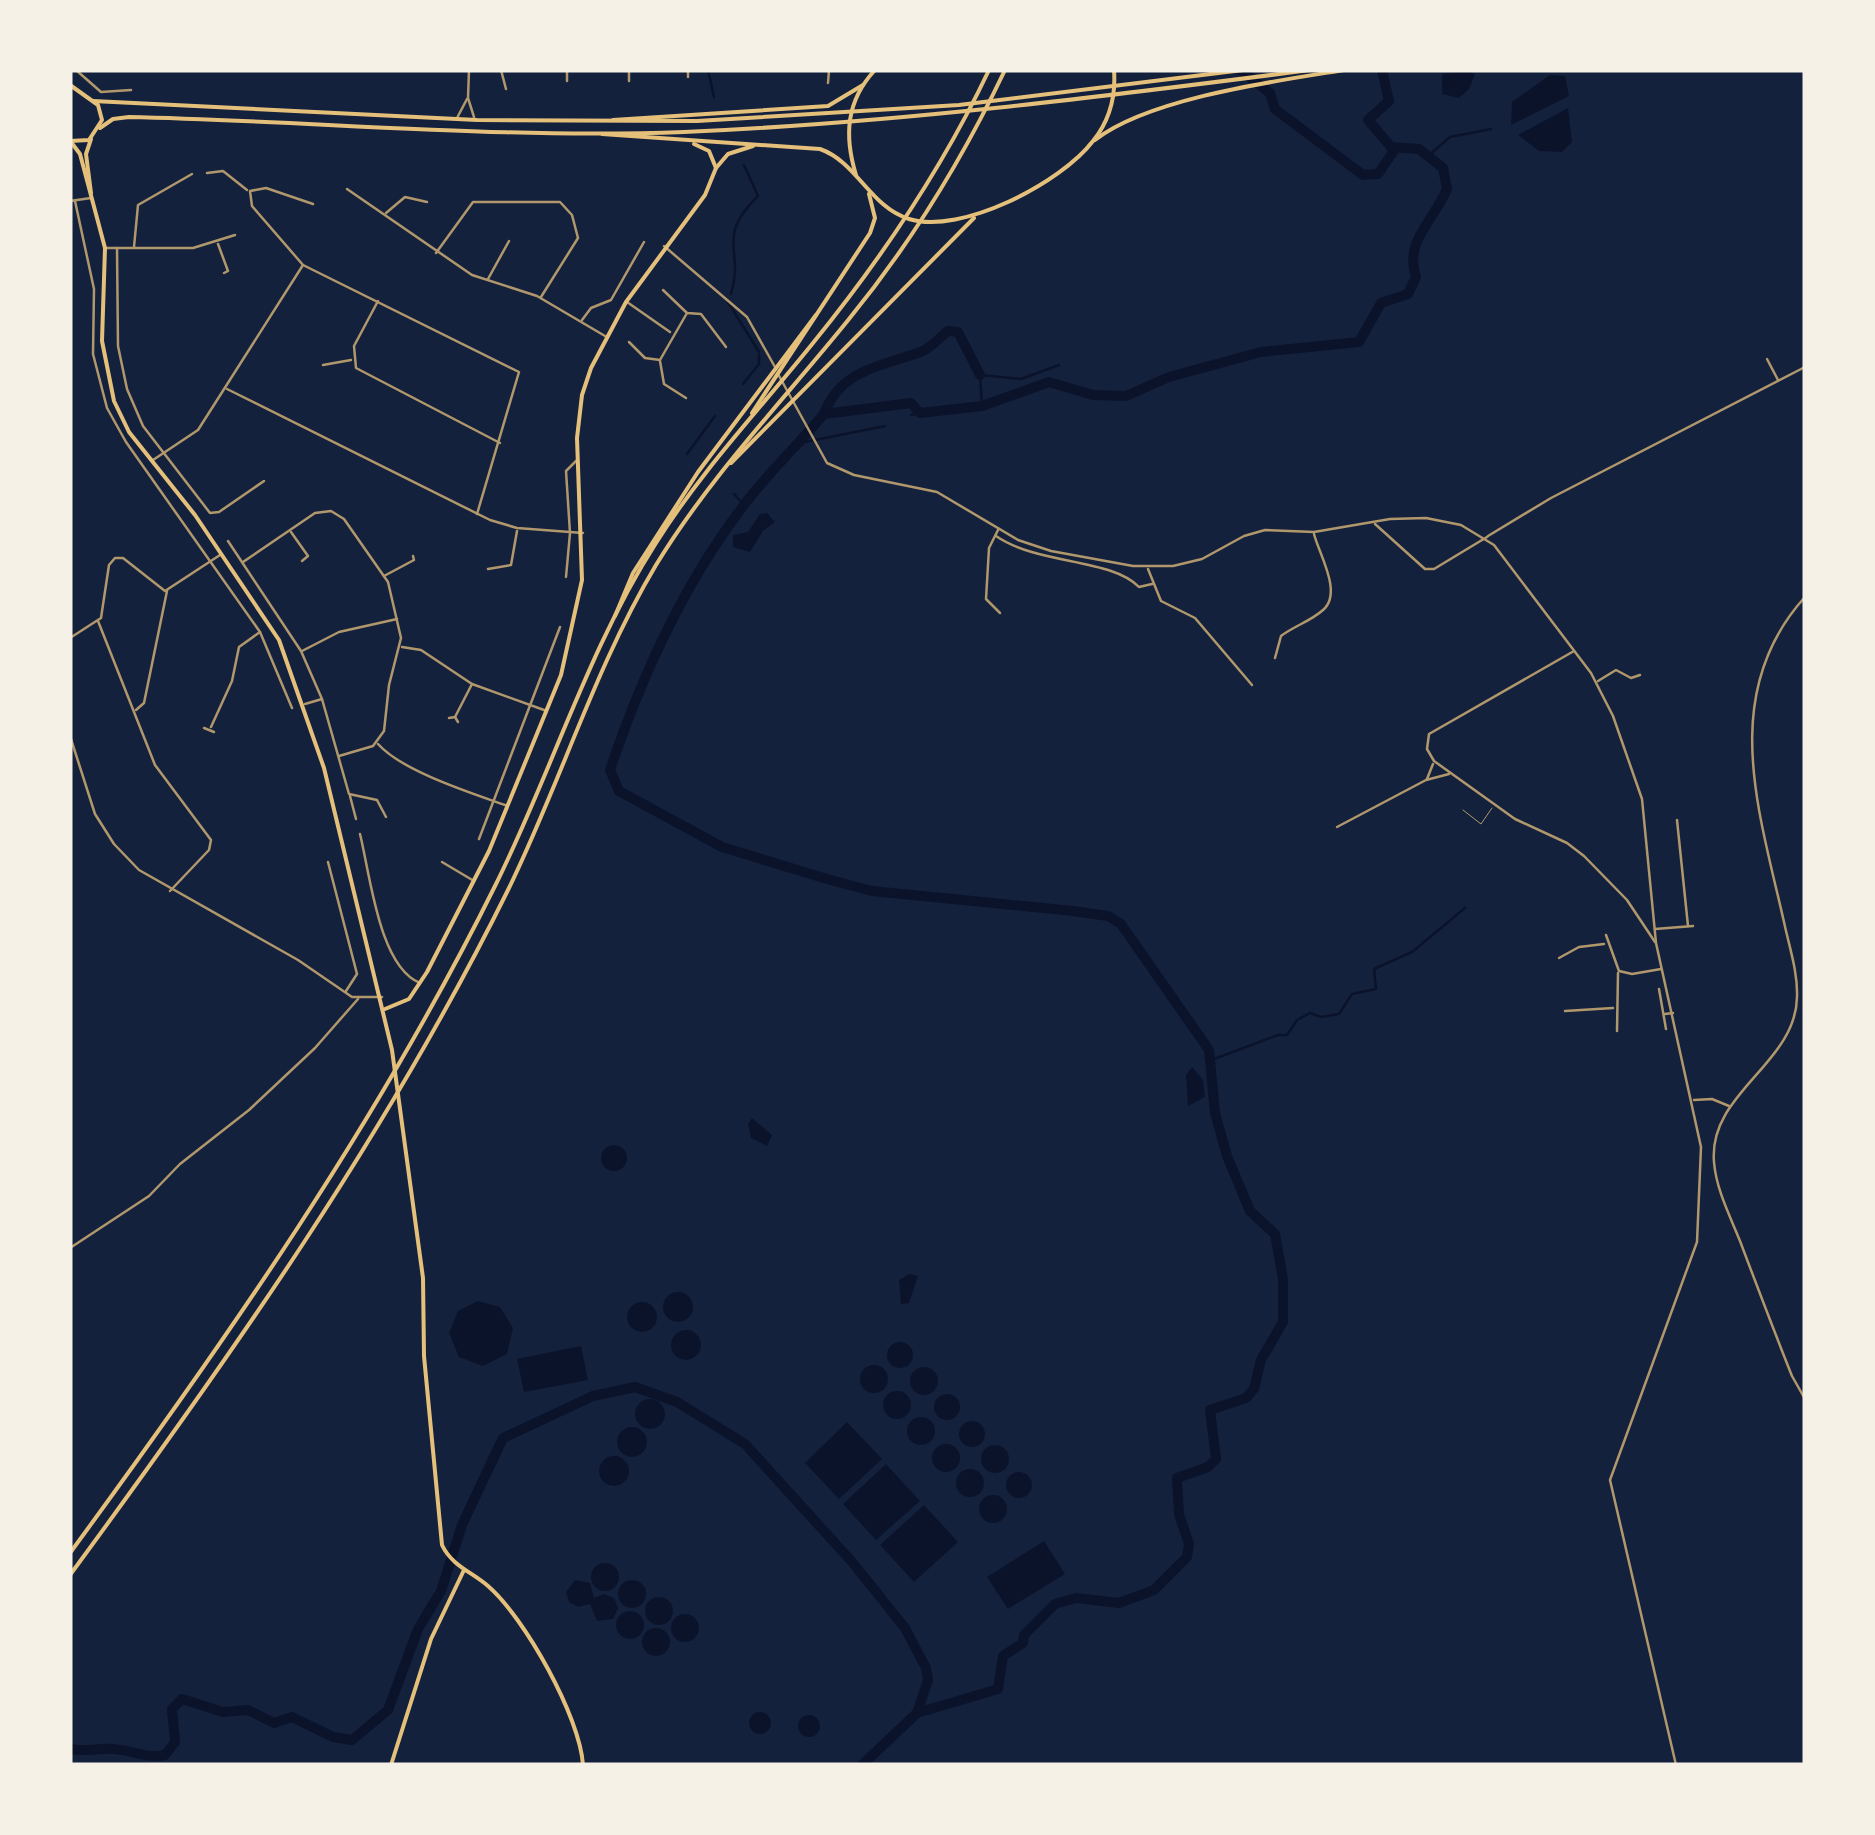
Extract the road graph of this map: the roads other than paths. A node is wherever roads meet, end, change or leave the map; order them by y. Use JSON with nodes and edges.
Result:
{"nodes":[{"id":1,"x":76,"y":70,"type":"edge"},
{"id":2,"x":468,"y":70,"type":"edge"},
{"id":3,"x":501,"y":70,"type":"edge"},
{"id":4,"x":567,"y":70,"type":"edge"},
{"id":5,"x":629,"y":70,"type":"edge"},
{"id":6,"x":688,"y":70,"type":"edge"},
{"id":7,"x":829,"y":70,"type":"edge"},
{"id":8,"x":876,"y":70,"type":"edge"},
{"id":9,"x":989,"y":70,"type":"edge"},
{"id":10,"x":1005,"y":70,"type":"edge"},
{"id":11,"x":1114,"y":70,"type":"edge"},
{"id":12,"x":1242,"y":70,"type":"edge"},
{"id":13,"x":1310,"y":70,"type":"edge"},
{"id":14,"x":1344,"y":70,"type":"edge"},
{"id":15,"x":1232,"y":72,"type":"edge"},
{"id":16,"x":688,"y":78,"type":"dead end"},
{"id":17,"x":567,"y":81,"type":"dead end"},
{"id":18,"x":629,"y":81,"type":"dead end"},
{"id":19,"x":828,"y":83,"type":"dead end"},
{"id":20,"x":70,"y":84,"type":"edge"},
{"id":21,"x":863,"y":85,"type":"junction"},
{"id":22,"x":131,"y":90,"type":"dead end"},
{"id":23,"x":506,"y":90,"type":"dead end"},
{"id":24,"x":468,"y":98,"type":"junction"},
{"id":25,"x":93,"y":101,"type":"junction"},
{"id":26,"x":455,"y":119,"type":"junction"},
{"id":27,"x":477,"y":120,"type":"junction"},
{"id":28,"x":604,"y":121,"type":"junction"},
{"id":29,"x":100,"y":128,"type":"junction"},
{"id":30,"x":592,"y":132,"type":"junction"},
{"id":31,"x":93,"y":136,"type":"junction"},
{"id":32,"x":70,"y":142,"type":"edge"},
{"id":33,"x":690,"y":142,"type":"junction"},
{"id":34,"x":1092,"y":143,"type":"junction"},
{"id":35,"x":757,"y":144,"type":"junction"},
{"id":36,"x":716,"y":168,"type":"junction"},
{"id":37,"x":192,"y":174,"type":"dead end"},
{"id":38,"x":207,"y":174,"type":"dead end"},
{"id":39,"x":858,"y":180,"type":"junction"},
{"id":40,"x":347,"y":189,"type":"dead end"},
{"id":41,"x":867,"y":190,"type":"junction"},
{"id":42,"x":250,"y":192,"type":"junction"},
{"id":43,"x":91,"y":198,"type":"junction"},
{"id":44,"x":73,"y":200,"type":"edge"},
{"id":45,"x":427,"y":202,"type":"dead end"},
{"id":46,"x":313,"y":204,"type":"dead end"},
{"id":47,"x":386,"y":213,"type":"junction"},
{"id":48,"x":978,"y":215,"type":"junction"},
{"id":49,"x":235,"y":234,"type":"dead end"},
{"id":50,"x":218,"y":242,"type":"junction"},
{"id":51,"x":509,"y":242,"type":"dead end"},
{"id":52,"x":644,"y":242,"type":"dead end"},
{"id":53,"x":664,"y":246,"type":"junction"},
{"id":54,"x":105,"y":248,"type":"junction"},
{"id":55,"x":117,"y":248,"type":"junction"},
{"id":56,"x":134,"y":249,"type":"junction"},
{"id":57,"x":436,"y":254,"type":"junction"},
{"id":58,"x":303,"y":265,"type":"junction"},
{"id":59,"x":224,"y":273,"type":"dead end"},
{"id":60,"x":487,"y":281,"type":"junction"},
{"id":61,"x":662,"y":290,"type":"dead end"},
{"id":62,"x":541,"y":297,"type":"junction"},
{"id":63,"x":378,"y":299,"type":"junction"},
{"id":64,"x":626,"y":302,"type":"junction"},
{"id":65,"x":687,"y":313,"type":"junction"},
{"id":66,"x":582,"y":322,"type":"junction"},
{"id":67,"x":672,"y":334,"type":"junction"},
{"id":68,"x":606,"y":336,"type":"junction"},
{"id":69,"x":629,"y":342,"type":"dead end"},
{"id":70,"x":726,"y":347,"type":"dead end"},
{"id":71,"x":1767,"y":359,"type":"dead end"},
{"id":72,"x":352,"y":360,"type":"junction"},
{"id":73,"x":660,"y":360,"type":"junction"},
{"id":74,"x":323,"y":365,"type":"dead end"},
{"id":75,"x":1805,"y":367,"type":"edge"},
{"id":76,"x":776,"y":379,"type":"junction"},
{"id":77,"x":1778,"y":381,"type":"junction"},
{"id":78,"x":227,"y":389,"type":"junction"},
{"id":79,"x":686,"y":398,"type":"dead end"},
{"id":80,"x":500,"y":443,"type":"junction"},
{"id":81,"x":164,"y":454,"type":"junction"},
{"id":82,"x":152,"y":461,"type":"junction"},
{"id":83,"x":578,"y":461,"type":"junction"},
{"id":84,"x":723,"y":469,"type":"junction"},
{"id":85,"x":254,"y":477,"type":"dead end"},
{"id":86,"x":264,"y":481,"type":"dead end"},
{"id":87,"x":259,"y":485,"type":"junction"},
{"id":88,"x":477,"y":514,"type":"junction"},
{"id":89,"x":1372,"y":521,"type":"junction"},
{"id":90,"x":517,"y":528,"type":"junction"},
{"id":91,"x":998,"y":528,"type":"junction"},
{"id":92,"x":290,"y":531,"type":"junction"},
{"id":93,"x":1314,"y":532,"type":"junction"},
{"id":94,"x":570,"y":533,"type":"junction"},
{"id":95,"x":584,"y":533,"type":"junction"},
{"id":96,"x":996,"y":536,"type":"junction"},
{"id":97,"x":1486,"y":537,"type":"junction"},
{"id":98,"x":228,"y":541,"type":"dead end"},
{"id":99,"x":222,"y":554,"type":"junction"},
{"id":100,"x":413,"y":556,"type":"dead end"},
{"id":101,"x":212,"y":561,"type":"junction"},
{"id":102,"x":302,"y":561,"type":"dead end"},
{"id":103,"x":243,"y":562,"type":"junction"},
{"id":104,"x":1147,"y":567,"type":"junction"},
{"id":105,"x":488,"y":569,"type":"dead end"},
{"id":106,"x":384,"y":576,"type":"junction"},
{"id":107,"x":566,"y":577,"type":"dead end"},
{"id":108,"x":1152,"y":584,"type":"junction"},
{"id":109,"x":167,"y":591,"type":"junction"},
{"id":110,"x":1805,"y":596,"type":"edge"},
{"id":111,"x":1000,"y":613,"type":"dead end"},
{"id":112,"x":397,"y":619,"type":"junction"},
{"id":113,"x":98,"y":621,"type":"junction"},
{"id":114,"x":613,"y":626,"type":"junction"},
{"id":115,"x":560,"y":627,"type":"dead end"},
{"id":116,"x":260,"y":632,"type":"junction"},
{"id":117,"x":70,"y":638,"type":"edge"},
{"id":118,"x":400,"y":646,"type":"junction"},
{"id":119,"x":301,"y":651,"type":"junction"},
{"id":120,"x":1575,"y":651,"type":"junction"},
{"id":121,"x":1275,"y":658,"type":"dead end"},
{"id":122,"x":1640,"y":675,"type":"dead end"},
{"id":123,"x":1597,"y":682,"type":"junction"},
{"id":124,"x":472,"y":684,"type":"junction"},
{"id":125,"x":1252,"y":685,"type":"dead end"},
{"id":126,"x":322,"y":699,"type":"junction"},
{"id":127,"x":305,"y":704,"type":"junction"},
{"id":128,"x":532,"y":706,"type":"junction"},
{"id":129,"x":292,"y":708,"type":"dead end"},
{"id":130,"x":135,"y":711,"type":"junction"},
{"id":131,"x":546,"y":711,"type":"junction"},
{"id":132,"x":449,"y":718,"type":"dead end"},
{"id":133,"x":211,"y":727,"type":"junction"},
{"id":134,"x":204,"y":728,"type":"dead end"},
{"id":135,"x":214,"y":732,"type":"dead end"},
{"id":136,"x":70,"y":736,"type":"edge"},
{"id":137,"x":377,"y":743,"type":"junction"},
{"id":138,"x":339,"y":756,"type":"junction"},
{"id":139,"x":1434,"y":761,"type":"junction"},
{"id":140,"x":1450,"y":774,"type":"junction"},
{"id":141,"x":1426,"y":780,"type":"junction"},
{"id":142,"x":349,"y":794,"type":"junction"},
{"id":143,"x":494,"y":801,"type":"junction"},
{"id":144,"x":1494,"y":805,"type":"junction"},
{"id":145,"x":508,"y":806,"type":"junction"},
{"id":146,"x":1464,"y":810,"type":"dead end"},
{"id":147,"x":386,"y":817,"type":"dead end"},
{"id":148,"x":356,"y":819,"type":"dead end"},
{"id":149,"x":1677,"y":820,"type":"dead end"},
{"id":150,"x":1337,"y":827,"type":"dead end"},
{"id":151,"x":360,"y":834,"type":"dead end"},
{"id":152,"x":479,"y":839,"type":"dead end"},
{"id":153,"x":328,"y":862,"type":"dead end"},
{"id":154,"x":442,"y":862,"type":"dead end"},
{"id":155,"x":474,"y":881,"type":"junction"},
{"id":156,"x":170,"y":891,"type":"junction"},
{"id":157,"x":1654,"y":929,"type":"junction"},
{"id":158,"x":1606,"y":935,"type":"dead end"},
{"id":159,"x":1656,"y":943,"type":"junction"},
{"id":160,"x":1607,"y":944,"type":"junction"},
{"id":161,"x":1560,"y":958,"type":"dead end"},
{"id":162,"x":1661,"y":969,"type":"junction"},
{"id":163,"x":1619,"y":970,"type":"junction"},
{"id":164,"x":420,"y":983,"type":"junction"},
{"id":165,"x":1659,"y":989,"type":"dead end"},
{"id":166,"x":345,"y":992,"type":"junction"},
{"id":167,"x":382,"y":997,"type":"junction"},
{"id":168,"x":358,"y":999,"type":"junction"},
{"id":169,"x":1616,"y":1008,"type":"junction"},
{"id":170,"x":385,"y":1009,"type":"junction"},
{"id":171,"x":1565,"y":1011,"type":"dead end"},
{"id":172,"x":1674,"y":1013,"type":"junction"},
{"id":173,"x":1663,"y":1014,"type":"junction"},
{"id":174,"x":1666,"y":1029,"type":"dead end"},
{"id":175,"x":1617,"y":1031,"type":"dead end"},
{"id":176,"x":1692,"y":1100,"type":"junction"},
{"id":177,"x":1730,"y":1106,"type":"junction"},
{"id":178,"x":70,"y":1248,"type":"edge"},
{"id":179,"x":1805,"y":1399,"type":"edge"},
{"id":180,"x":70,"y":1553,"type":"edge"},
{"id":181,"x":464,"y":1570,"type":"junction"},
{"id":182,"x":70,"y":1575,"type":"edge"},
{"id":183,"x":391,"y":1765,"type":"edge"},
{"id":184,"x":583,"y":1765,"type":"edge"},
{"id":185,"x":1676,"y":1765,"type":"edge"}],
"edges":[{"from":1,"to":22,"type":"street"},
{"from":2,"to":24,"type":"street"},
{"from":3,"to":23,"type":"street"},
{"from":4,"to":17,"type":"street"},
{"from":5,"to":18,"type":"street"},
{"from":6,"to":16,"type":"street"},
{"from":7,"to":19,"type":"street"},
{"from":8,"to":21,"type":"main road"},
{"from":9,"to":76,"type":"main road"},
{"from":10,"to":84,"type":"main road"},
{"from":11,"to":34,"type":"main road"},
{"from":12,"to":15,"type":"main road"},
{"from":13,"to":30,"type":"main road"},
{"from":14,"to":34,"type":"main road"},
{"from":15,"to":28,"type":"main road"},
{"from":20,"to":25,"type":"main road"},
{"from":21,"to":28,"type":"main road"},
{"from":21,"to":39,"type":"main road"},
{"from":24,"to":26,"type":"street"},
{"from":24,"to":27,"type":"street"},
{"from":25,"to":26,"type":"main road"},
{"from":25,"to":29,"type":"main road"},
{"from":26,"to":27,"type":"main road"},
{"from":27,"to":28,"type":"main road"},
{"from":29,"to":30,"type":"main road"},
{"from":29,"to":31,"type":"main road"},
{"from":30,"to":33,"type":"main road"},
{"from":31,"to":32,"type":"main road"},
{"from":31,"to":43,"type":"main road"},
{"from":32,"to":43,"type":"main road"},
{"from":33,"to":35,"type":"main road"},
{"from":33,"to":36,"type":"main road"},
{"from":34,"to":48,"type":"main road"},
{"from":35,"to":36,"type":"main road"},
{"from":35,"to":39,"type":"main road"},
{"from":36,"to":53,"type":"main road"},
{"from":37,"to":56,"type":"street"},
{"from":38,"to":42,"type":"street"},
{"from":39,"to":41,"type":"main road"},
{"from":40,"to":47,"type":"street"},
{"from":41,"to":48,"type":"main road"},
{"from":41,"to":76,"type":"main road"},
{"from":42,"to":46,"type":"street"},
{"from":42,"to":58,"type":"street"},
{"from":43,"to":44,"type":"street"},
{"from":43,"to":54,"type":"main road"},
{"from":44,"to":101,"type":"street"},
{"from":45,"to":47,"type":"street"},
{"from":47,"to":57,"type":"street"},
{"from":48,"to":84,"type":"main road"},
{"from":49,"to":50,"type":"street"},
{"from":50,"to":56,"type":"street"},
{"from":50,"to":59,"type":"street"},
{"from":51,"to":60,"type":"street"},
{"from":52,"to":66,"type":"street"},
{"from":53,"to":64,"type":"main road"},
{"from":53,"to":91,"type":"street"},
{"from":54,"to":55,"type":"street"},
{"from":54,"to":82,"type":"main road"},
{"from":55,"to":56,"type":"street"},
{"from":55,"to":81,"type":"street"},
{"from":57,"to":60,"type":"street"},
{"from":57,"to":62,"type":"street"},
{"from":58,"to":63,"type":"street"},
{"from":58,"to":78,"type":"street"},
{"from":60,"to":62,"type":"street"},
{"from":61,"to":65,"type":"street"},
{"from":62,"to":66,"type":"street"},
{"from":63,"to":72,"type":"street"},
{"from":63,"to":80,"type":"street"},
{"from":64,"to":67,"type":"street"},
{"from":64,"to":68,"type":"main road"},
{"from":65,"to":67,"type":"street"},
{"from":65,"to":70,"type":"street"},
{"from":66,"to":68,"type":"street"},
{"from":67,"to":73,"type":"street"},
{"from":68,"to":83,"type":"main road"},
{"from":69,"to":73,"type":"street"},
{"from":71,"to":77,"type":"street"},
{"from":72,"to":74,"type":"street"},
{"from":72,"to":80,"type":"street"},
{"from":73,"to":79,"type":"street"},
{"from":75,"to":77,"type":"street"},
{"from":76,"to":114,"type":"main road"},
{"from":76,"to":114,"type":"main road"},
{"from":77,"to":97,"type":"street"},
{"from":78,"to":81,"type":"street"},
{"from":78,"to":88,"type":"street"},
{"from":80,"to":88,"type":"street"},
{"from":81,"to":82,"type":"street"},
{"from":81,"to":87,"type":"street"},
{"from":82,"to":99,"type":"main road"},
{"from":83,"to":94,"type":"street"},
{"from":83,"to":95,"type":"main road"},
{"from":84,"to":182,"type":"main road"},
{"from":85,"to":87,"type":"street"},
{"from":86,"to":87,"type":"street"},
{"from":88,"to":90,"type":"street"},
{"from":89,"to":93,"type":"street"},
{"from":89,"to":97,"type":"street"},
{"from":89,"to":97,"type":"street"},
{"from":90,"to":94,"type":"street"},
{"from":90,"to":105,"type":"street"},
{"from":91,"to":96,"type":"street"},
{"from":91,"to":104,"type":"street"},
{"from":92,"to":102,"type":"street"},
{"from":92,"to":103,"type":"street"},
{"from":92,"to":106,"type":"street"},
{"from":93,"to":104,"type":"street"},
{"from":93,"to":121,"type":"street"},
{"from":94,"to":95,"type":"street"},
{"from":94,"to":107,"type":"street"},
{"from":95,"to":131,"type":"main road"},
{"from":96,"to":108,"type":"street"},
{"from":96,"to":111,"type":"street"},
{"from":97,"to":120,"type":"street"},
{"from":98,"to":103,"type":"street"},
{"from":99,"to":101,"type":"street"},
{"from":99,"to":127,"type":"main road"},
{"from":100,"to":106,"type":"street"},
{"from":101,"to":109,"type":"street"},
{"from":101,"to":116,"type":"street"},
{"from":103,"to":119,"type":"street"},
{"from":104,"to":108,"type":"street"},
{"from":106,"to":112,"type":"street"},
{"from":108,"to":125,"type":"street"},
{"from":109,"to":113,"type":"street"},
{"from":109,"to":130,"type":"street"},
{"from":110,"to":177,"type":"street"},
{"from":112,"to":118,"type":"street"},
{"from":112,"to":119,"type":"street"},
{"from":113,"to":117,"type":"street"},
{"from":113,"to":130,"type":"street"},
{"from":114,"to":180,"type":"main road"},
{"from":115,"to":128,"type":"street"},
{"from":116,"to":129,"type":"street"},
{"from":116,"to":133,"type":"street"},
{"from":118,"to":124,"type":"street"},
{"from":118,"to":137,"type":"street"},
{"from":119,"to":126,"type":"street"},
{"from":120,"to":123,"type":"street"},
{"from":120,"to":139,"type":"street"},
{"from":122,"to":123,"type":"street"},
{"from":123,"to":157,"type":"street"},
{"from":124,"to":128,"type":"street"},
{"from":124,"to":132,"type":"street"},
{"from":126,"to":127,"type":"street"},
{"from":126,"to":138,"type":"street"},
{"from":127,"to":167,"type":"main road"},
{"from":128,"to":131,"type":"street"},
{"from":128,"to":143,"type":"street"},
{"from":130,"to":156,"type":"street"},
{"from":131,"to":145,"type":"main road"},
{"from":133,"to":134,"type":"street"},
{"from":133,"to":135,"type":"street"},
{"from":136,"to":156,"type":"street"},
{"from":137,"to":138,"type":"street"},
{"from":137,"to":143,"type":"street"},
{"from":138,"to":142,"type":"street"},
{"from":139,"to":140,"type":"street"},
{"from":139,"to":141,"type":"street"},
{"from":140,"to":141,"type":"street"},
{"from":140,"to":144,"type":"street"},
{"from":141,"to":150,"type":"street"},
{"from":142,"to":147,"type":"street"},
{"from":142,"to":148,"type":"street"},
{"from":143,"to":145,"type":"street"},
{"from":143,"to":152,"type":"street"},
{"from":144,"to":146,"type":"lane"},
{"from":144,"to":159,"type":"street"},
{"from":145,"to":155,"type":"main road"},
{"from":149,"to":157,"type":"street"},
{"from":151,"to":164,"type":"street"},
{"from":153,"to":166,"type":"street"},
{"from":154,"to":155,"type":"street"},
{"from":155,"to":164,"type":"main road"},
{"from":156,"to":166,"type":"street"},
{"from":157,"to":159,"type":"street"},
{"from":158,"to":160,"type":"street"},
{"from":159,"to":162,"type":"street"},
{"from":160,"to":161,"type":"street"},
{"from":160,"to":163,"type":"street"},
{"from":162,"to":163,"type":"street"},
{"from":162,"to":172,"type":"street"},
{"from":163,"to":169,"type":"street"},
{"from":164,"to":170,"type":"main road"},
{"from":165,"to":173,"type":"street"},
{"from":166,"to":168,"type":"street"},
{"from":167,"to":168,"type":"street"},
{"from":167,"to":170,"type":"main road"},
{"from":168,"to":178,"type":"street"},
{"from":169,"to":171,"type":"street"},
{"from":169,"to":175,"type":"street"},
{"from":170,"to":181,"type":"main road"},
{"from":172,"to":173,"type":"street"},
{"from":172,"to":176,"type":"street"},
{"from":173,"to":174,"type":"street"},
{"from":176,"to":177,"type":"street"},
{"from":176,"to":185,"type":"street"},
{"from":177,"to":179,"type":"street"},
{"from":181,"to":183,"type":"main road"},
{"from":181,"to":184,"type":"main road"}]}
